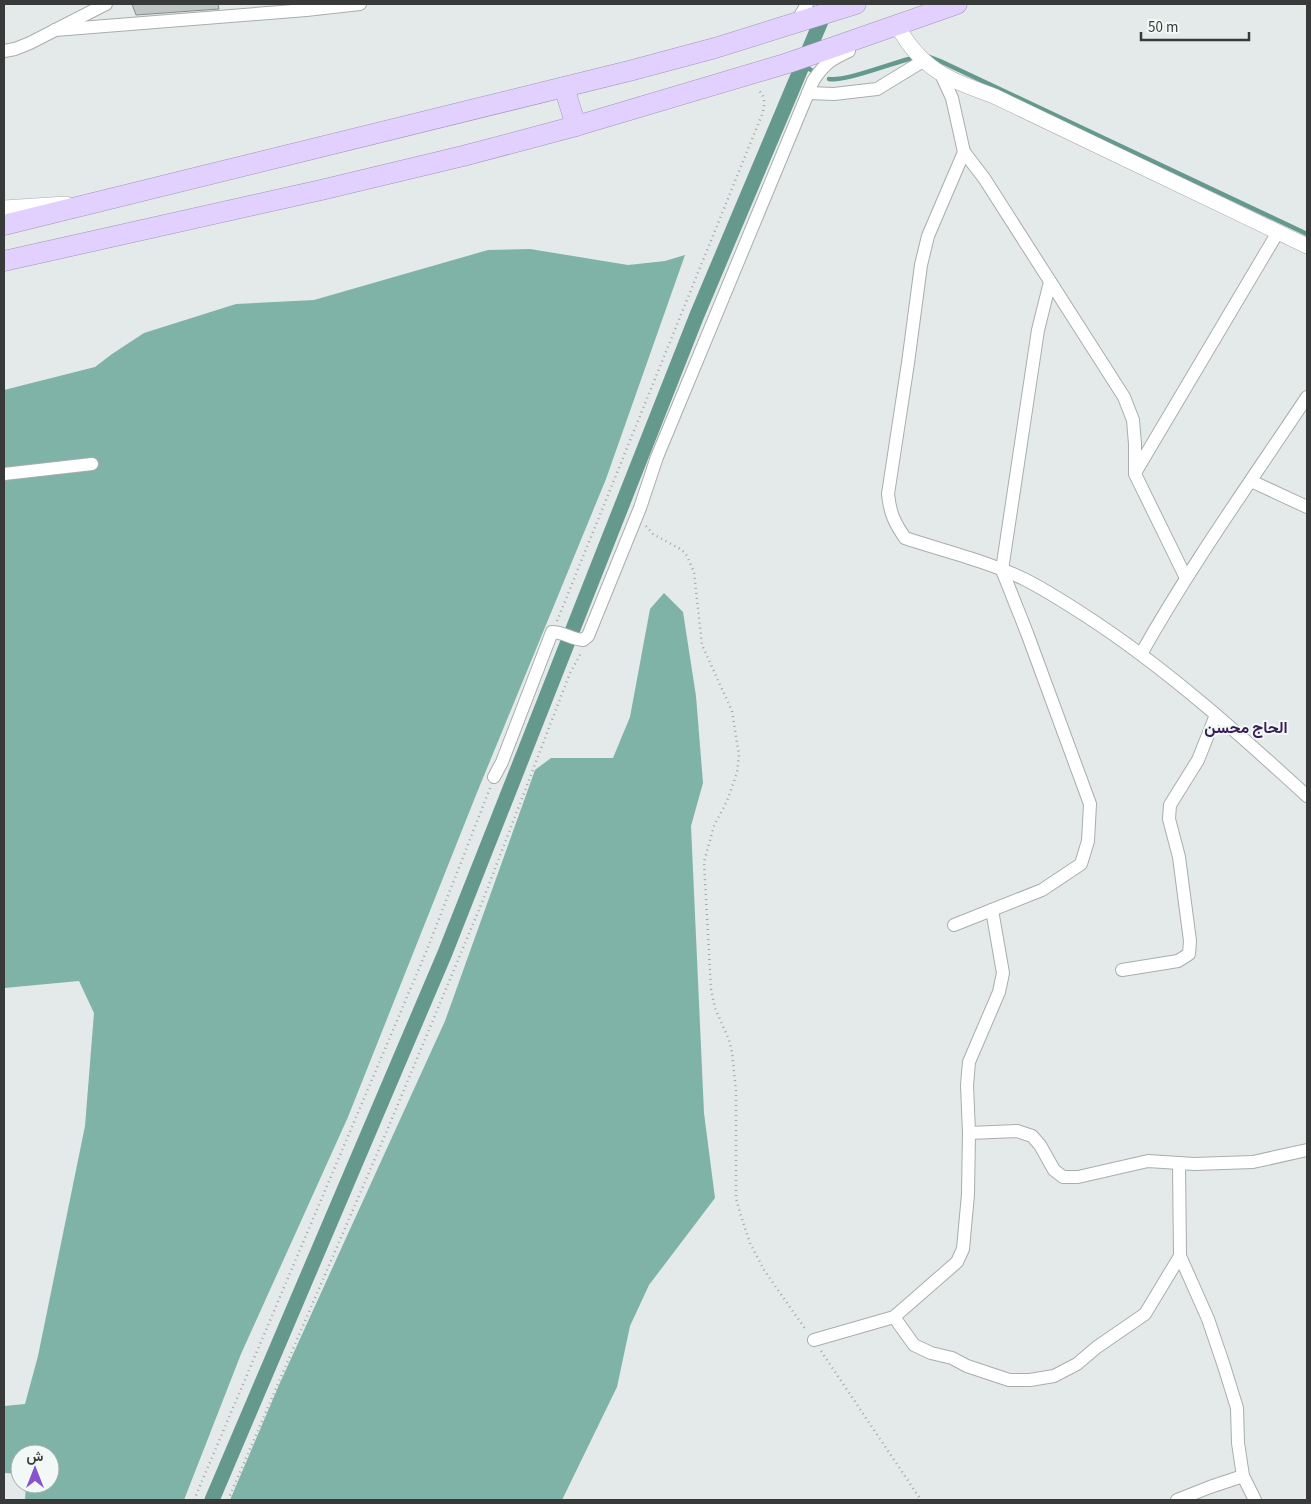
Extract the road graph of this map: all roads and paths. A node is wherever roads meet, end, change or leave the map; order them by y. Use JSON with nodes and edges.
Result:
{"nodes":[{"id":1,"x":106,"y":4,"type":"edge"},
{"id":2,"x":360,"y":4,"type":"edge"},
{"id":3,"x":956,"y":4,"type":"edge"},
{"id":4,"x":852,"y":5,"type":"edge"},
{"id":5,"x":305,"y":7,"type":"edge"},
{"id":6,"x":805,"y":15,"type":"edge"},
{"id":7,"x":55,"y":30,"type":"junction"},
{"id":8,"x":900,"y":30,"type":"junction"},
{"id":9,"x":4,"y":51,"type":"edge"},
{"id":10,"x":923,"y":61,"type":"junction"},
{"id":11,"x":941,"y":74,"type":"junction"},
{"id":12,"x":743,"y":76,"type":"junction"},
{"id":13,"x":564,"y":87,"type":"junction"},
{"id":14,"x":808,"y":93,"type":"junction"},
{"id":15,"x":576,"y":126,"type":"junction"},
{"id":16,"x":964,"y":152,"type":"junction"},
{"id":17,"x":90,"y":204,"type":"junction"},
{"id":18,"x":4,"y":208,"type":"edge"},
{"id":19,"x":4,"y":225,"type":"edge"},
{"id":20,"x":1278,"y":232,"type":"junction"},
{"id":21,"x":1307,"y":246,"type":"edge"},
{"id":22,"x":4,"y":261,"type":"edge"},
{"id":23,"x":1050,"y":282,"type":"junction"},
{"id":24,"x":1307,"y":396,"type":"edge"},
{"id":25,"x":92,"y":464,"type":"dead end"},
{"id":26,"x":4,"y":474,"type":"edge"},
{"id":27,"x":1134,"y":474,"type":"junction"},
{"id":28,"x":1251,"y":481,"type":"junction"},
{"id":29,"x":1307,"y":507,"type":"edge"},
{"id":30,"x":640,"y":508,"type":"junction"},
{"id":31,"x":1002,"y":570,"type":"junction"},
{"id":32,"x":1186,"y":578,"type":"junction"},
{"id":33,"x":552,"y":632,"type":"junction"},
{"id":34,"x":576,"y":637,"type":"junction"},
{"id":35,"x":1141,"y":654,"type":"junction"},
{"id":36,"x":1216,"y":715,"type":"junction"},
{"id":37,"x":494,"y":777,"type":"joint"},
{"id":38,"x":1307,"y":796,"type":"edge"},
{"id":39,"x":992,"y":910,"type":"junction"},
{"id":40,"x":954,"y":925,"type":"dead end"},
{"id":41,"x":1122,"y":970,"type":"dead end"},
{"id":42,"x":970,"y":1133,"type":"junction"},
{"id":43,"x":1307,"y":1150,"type":"edge"},
{"id":44,"x":1179,"y":1163,"type":"junction"},
{"id":45,"x":1180,"y":1256,"type":"junction"},
{"id":46,"x":894,"y":1316,"type":"junction"},
{"id":47,"x":814,"y":1340,"type":"junction"},
{"id":48,"x":1243,"y":1476,"type":"junction"},
{"id":49,"x":194,"y":1500,"type":"edge"},
{"id":50,"x":228,"y":1500,"type":"edge"},
{"id":51,"x":921,"y":1500,"type":"edge"},
{"id":52,"x":1177,"y":1500,"type":"edge"},
{"id":53,"x":1255,"y":1500,"type":"edge"}],
"edges":[{"from":1,"to":7,"type":"street"},
{"from":2,"to":5,"type":"street"},
{"from":3,"to":8,"type":"highway"},
{"from":4,"to":6,"type":"highway"},
{"from":5,"to":7,"type":"street"},
{"from":6,"to":13,"type":"highway"},
{"from":7,"to":9,"type":"street"},
{"from":8,"to":10,"type":"street"},
{"from":8,"to":12,"type":"highway"},
{"from":8,"to":14,"type":"street"},
{"from":10,"to":11,"type":"street"},
{"from":10,"to":14,"type":"street"},
{"from":11,"to":16,"type":"street"},
{"from":11,"to":20,"type":"street"},
{"from":12,"to":15,"type":"highway"},
{"from":12,"to":33,"type":"path"},
{"from":13,"to":15,"type":"highway"},
{"from":13,"to":17,"type":"highway"},
{"from":14,"to":30,"type":"street"},
{"from":15,"to":22,"type":"highway"},
{"from":16,"to":23,"type":"street"},
{"from":16,"to":31,"type":"street"},
{"from":17,"to":18,"type":"street"},
{"from":17,"to":19,"type":"highway"},
{"from":20,"to":21,"type":"street"},
{"from":20,"to":27,"type":"street"},
{"from":23,"to":27,"type":"street"},
{"from":23,"to":31,"type":"street"},
{"from":24,"to":28,"type":"street"},
{"from":25,"to":26,"type":"street"},
{"from":27,"to":32,"type":"street"},
{"from":28,"to":29,"type":"street"},
{"from":28,"to":32,"type":"street"},
{"from":30,"to":34,"type":"street"},
{"from":30,"to":47,"type":"path"},
{"from":31,"to":35,"type":"street"},
{"from":31,"to":39,"type":"street"},
{"from":32,"to":35,"type":"street"},
{"from":33,"to":34,"type":"street"},
{"from":33,"to":37,"type":"street"},
{"from":34,"to":50,"type":"path"},
{"from":35,"to":36,"type":"street"},
{"from":36,"to":38,"type":"street"},
{"from":36,"to":41,"type":"street"},
{"from":37,"to":49,"type":"path"},
{"from":39,"to":40,"type":"street"},
{"from":39,"to":42,"type":"street"},
{"from":42,"to":44,"type":"street"},
{"from":42,"to":46,"type":"street"},
{"from":43,"to":44,"type":"street"},
{"from":44,"to":45,"type":"street"},
{"from":45,"to":46,"type":"street"},
{"from":45,"to":48,"type":"street"},
{"from":46,"to":47,"type":"street"},
{"from":47,"to":51,"type":"path"},
{"from":48,"to":52,"type":"street"},
{"from":48,"to":53,"type":"street"}]}
